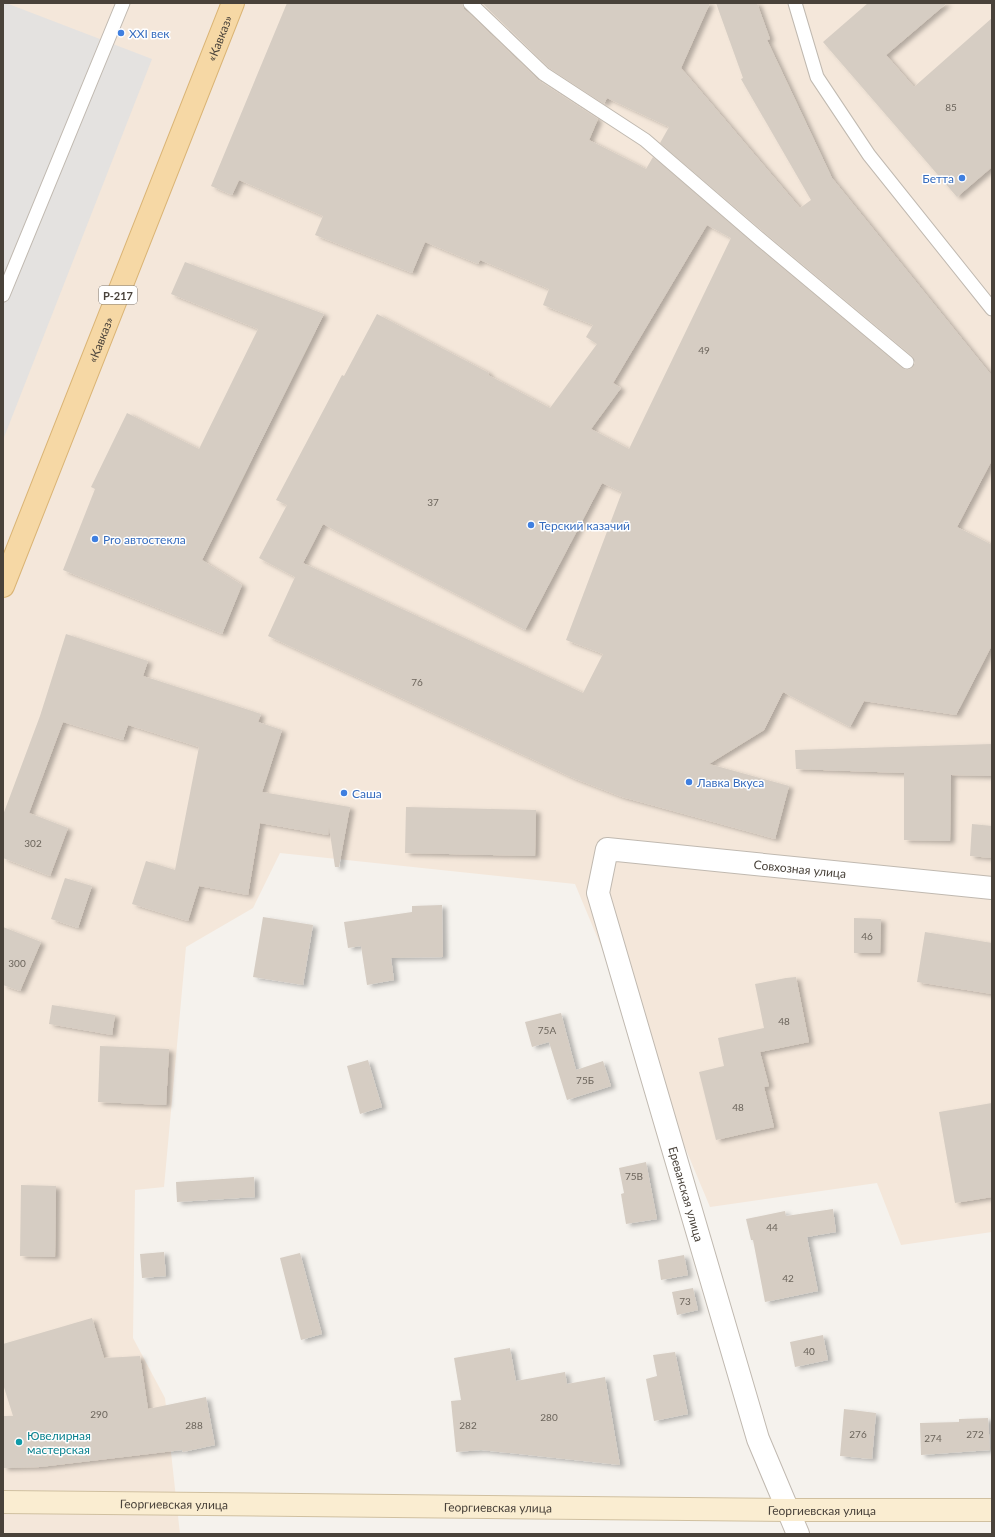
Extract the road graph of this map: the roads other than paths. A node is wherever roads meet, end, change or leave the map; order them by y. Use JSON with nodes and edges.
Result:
{"nodes":[{"id":1,"x":123,"y":3,"type":"edge"},
{"id":2,"x":233,"y":3,"type":"edge"},
{"id":3,"x":470,"y":3,"type":"edge"},
{"id":4,"x":795,"y":3,"type":"edge"},
{"id":5,"x":3,"y":295,"type":"edge"},
{"id":6,"x":992,"y":309,"type":"edge"},
{"id":7,"x":907,"y":362,"type":"dead end"},
{"id":8,"x":3,"y":586,"type":"edge"},
{"id":9,"x":607,"y":849,"type":"joint"},
{"id":10,"x":992,"y":888,"type":"edge"},
{"id":11,"x":3,"y":1502,"type":"edge"},
{"id":12,"x":789,"y":1510,"type":"junction"},
{"id":13,"x":992,"y":1510,"type":"edge"},
{"id":14,"x":798,"y":1534,"type":"edge"}],
"edges":[{"from":1,"to":5,"type":"lane"},
{"from":2,"to":8,"type":"main road","name":"«Кавказ»","number":"Р-217"},
{"from":3,"to":7,"type":"lane"},
{"from":4,"to":6,"type":"lane"},
{"from":9,"to":10,"type":"street","name":"Совхозная улица"},
{"from":9,"to":12,"type":"street","name":"Ереванская улица"},
{"from":11,"to":12,"type":"main road","name":"Георгиевская улица"},
{"from":12,"to":13,"type":"main road","name":"Георгиевская улица"},
{"from":12,"to":14,"type":"street","name":"Ереванская улица"}]}
